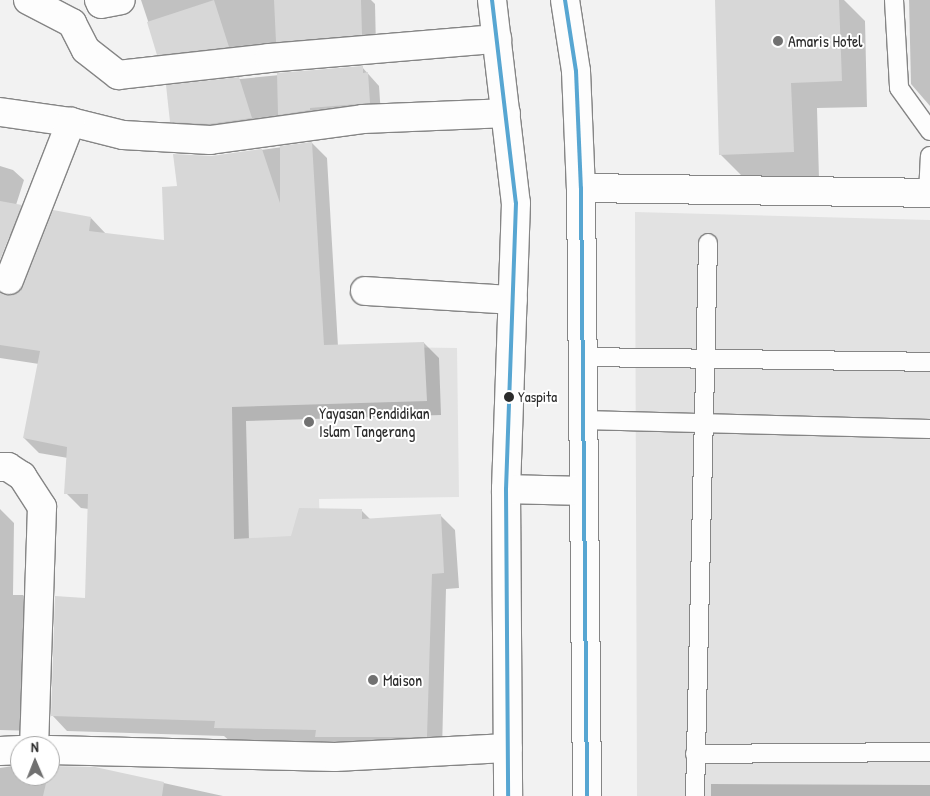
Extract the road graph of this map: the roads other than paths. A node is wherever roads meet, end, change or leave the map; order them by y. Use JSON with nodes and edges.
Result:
{"nodes":[{"id":1,"x":28,"y":0,"type":"edge"},
{"id":2,"x":99,"y":0,"type":"edge"},
{"id":3,"x":121,"y":0,"type":"edge"},
{"id":4,"x":492,"y":0,"type":"edge"},
{"id":5,"x":565,"y":0,"type":"edge"},
{"id":6,"x":894,"y":0,"type":"edge"},
{"id":7,"x":497,"y":39,"type":"junction"},
{"id":8,"x":0,"y":112,"type":"edge"},
{"id":9,"x":506,"y":113,"type":"junction"},
{"id":10,"x":71,"y":122,"type":"junction"},
{"id":11,"x":930,"y":131,"type":"edge"},
{"id":12,"x":930,"y":156,"type":"edge"},
{"id":13,"x":581,"y":188,"type":"junction"},
{"id":14,"x":929,"y":193,"type":"edge"},
{"id":15,"x":708,"y":243,"type":"dead end"},
{"id":16,"x":9,"y":280,"type":"dead end"},
{"id":17,"x":365,"y":291,"type":"dead end"},
{"id":18,"x":513,"y":300,"type":"junction"},
{"id":19,"x":583,"y":357,"type":"junction"},
{"id":20,"x":705,"y":361,"type":"junction"},
{"id":21,"x":930,"y":362,"type":"edge"},
{"id":22,"x":582,"y":420,"type":"junction"},
{"id":23,"x":706,"y":426,"type":"junction"},
{"id":24,"x":930,"y":429,"type":"edge"},
{"id":25,"x":0,"y":467,"type":"edge"},
{"id":26,"x":506,"y":489,"type":"junction"},
{"id":27,"x":582,"y":491,"type":"junction"},
{"id":28,"x":34,"y":736,"type":"edge"},
{"id":29,"x":508,"y":748,"type":"junction"},
{"id":30,"x":60,"y":750,"type":"edge"},
{"id":31,"x":930,"y":752,"type":"edge"},
{"id":32,"x":695,"y":754,"type":"junction"},
{"id":33,"x":508,"y":796,"type":"edge"},
{"id":34,"x":586,"y":796,"type":"edge"},
{"id":35,"x":695,"y":796,"type":"edge"}],
"edges":[{"from":1,"to":7,"type":"street"},
{"from":2,"to":3,"type":"street"},
{"from":4,"to":7,"type":"street"},
{"from":5,"to":13,"type":"street"},
{"from":6,"to":11,"type":"lane"},
{"from":7,"to":9,"type":"street"},
{"from":8,"to":10,"type":"street"},
{"from":9,"to":10,"type":"street"},
{"from":9,"to":18,"type":"street"},
{"from":10,"to":16,"type":"street"},
{"from":12,"to":14,"type":"lane"},
{"from":13,"to":14,"type":"street"},
{"from":13,"to":19,"type":"street"},
{"from":15,"to":20,"type":"lane"},
{"from":17,"to":18,"type":"street"},
{"from":18,"to":26,"type":"street"},
{"from":19,"to":20,"type":"lane"},
{"from":19,"to":22,"type":"street"},
{"from":20,"to":21,"type":"lane"},
{"from":20,"to":23,"type":"lane"},
{"from":22,"to":23,"type":"lane"},
{"from":22,"to":27,"type":"street"},
{"from":23,"to":24,"type":"lane"},
{"from":23,"to":32,"type":"lane"},
{"from":25,"to":28,"type":"street"},
{"from":26,"to":27,"type":"street"},
{"from":26,"to":29,"type":"street"},
{"from":27,"to":34,"type":"street"},
{"from":29,"to":30,"type":"street"},
{"from":29,"to":33,"type":"street"},
{"from":31,"to":32,"type":"lane"},
{"from":32,"to":35,"type":"lane"}]}
